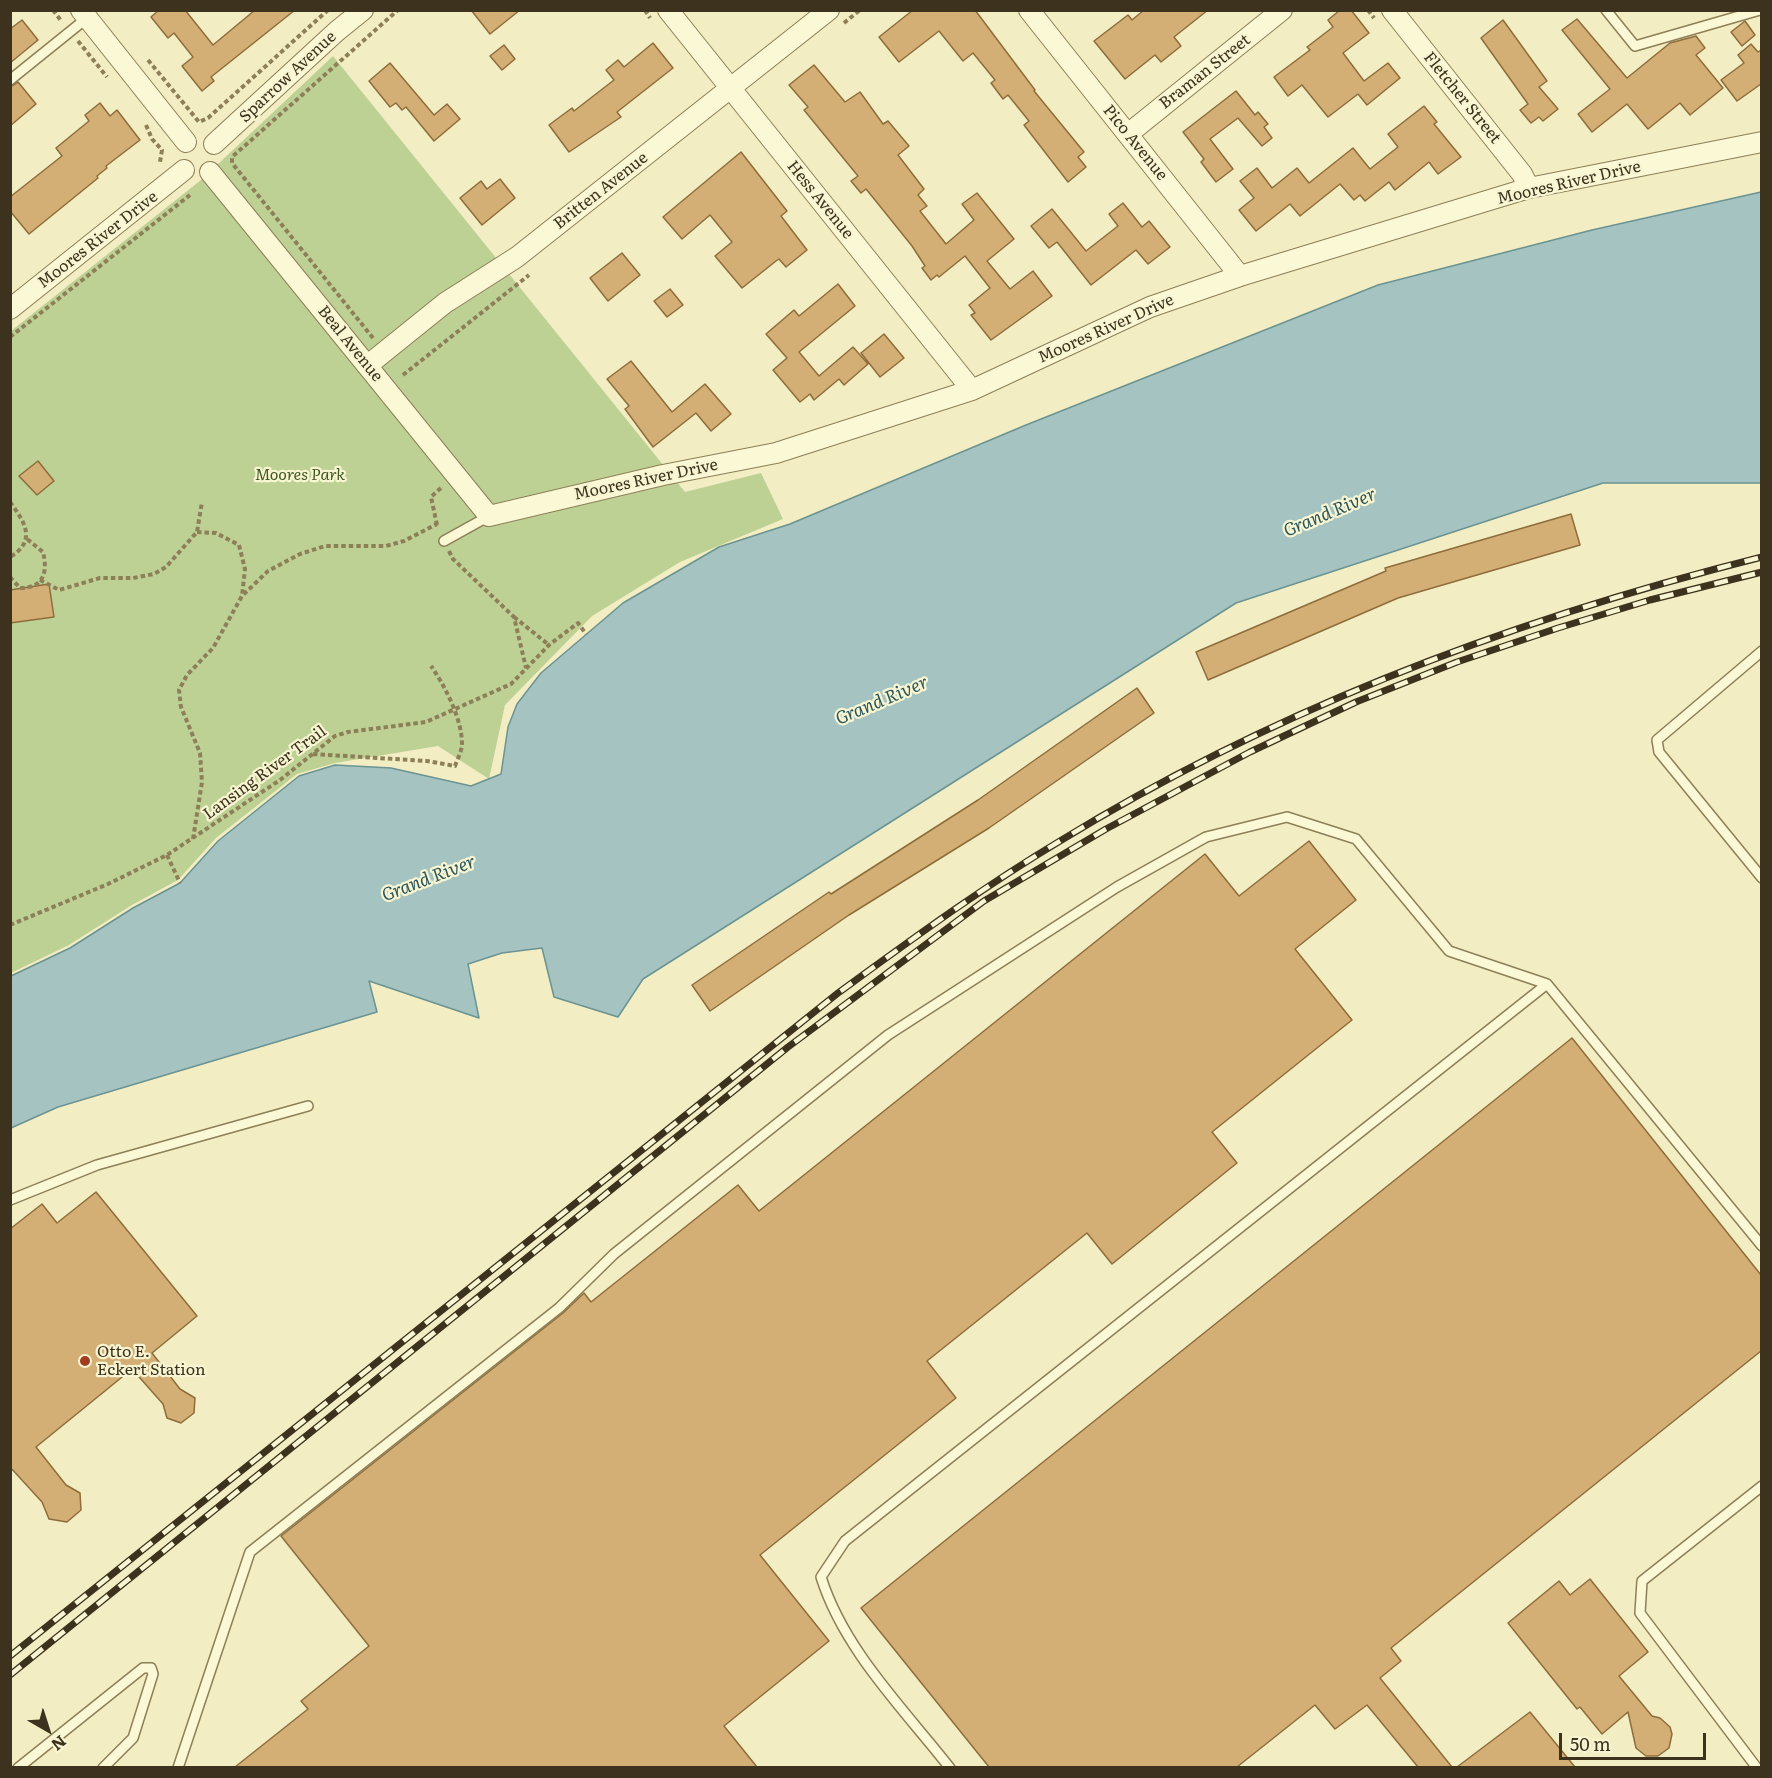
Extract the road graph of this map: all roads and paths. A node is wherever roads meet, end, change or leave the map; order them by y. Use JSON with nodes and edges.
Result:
{"nodes":[{"id":1,"x":53,"y":10,"type":"edge"},
{"id":2,"x":328,"y":10,"type":"edge"},
{"id":3,"x":363,"y":10,"type":"edge"},
{"id":4,"x":398,"y":10,"type":"edge"},
{"id":5,"x":668,"y":10,"type":"edge"},
{"id":6,"x":829,"y":10,"type":"edge"},
{"id":7,"x":1029,"y":10,"type":"edge"},
{"id":8,"x":1282,"y":10,"type":"edge"},
{"id":9,"x":1392,"y":10,"type":"edge"},
{"id":10,"x":1606,"y":10,"type":"edge"},
{"id":11,"x":1760,"y":10,"type":"edge"},
{"id":12,"x":84,"y":14,"type":"edge"},
{"id":13,"x":70,"y":32,"type":"junction"},
{"id":14,"x":146,"y":57,"type":"dead end"},
{"id":15,"x":10,"y":80,"type":"edge"},
{"id":16,"x":112,"y":83,"type":"dead end"},
{"id":17,"x":730,"y":89,"type":"junction"},
{"id":18,"x":140,"y":117,"type":"dead end"},
{"id":19,"x":1128,"y":134,"type":"junction"},
{"id":20,"x":186,"y":142,"type":"junction"},
{"id":21,"x":1761,"y":142,"type":"edge"},
{"id":22,"x":214,"y":144,"type":"junction"},
{"id":23,"x":153,"y":167,"type":"dead end"},
{"id":24,"x":184,"y":170,"type":"junction"},
{"id":25,"x":210,"y":172,"type":"junction"},
{"id":26,"x":1529,"y":188,"type":"junction"},
{"id":27,"x":190,"y":195,"type":"dead end"},
{"id":28,"x":1240,"y":276,"type":"junction"},
{"id":29,"x":10,"y":309,"type":"edge"},
{"id":30,"x":10,"y":337,"type":"edge"},
{"id":31,"x":384,"y":352,"type":"junction"},
{"id":32,"x":368,"y":365,"type":"junction"},
{"id":33,"x":410,"y":384,"type":"dead end"},
{"id":34,"x":972,"y":390,"type":"junction"},
{"id":35,"x":457,"y":477,"type":"junction"},
{"id":36,"x":10,"y":502,"type":"edge"},
{"id":37,"x":202,"y":502,"type":"dead end"},
{"id":38,"x":489,"y":516,"type":"junction"},
{"id":39,"x":436,"y":524,"type":"junction"},
{"id":40,"x":197,"y":532,"type":"junction"},
{"id":41,"x":27,"y":539,"type":"junction"},
{"id":42,"x":444,"y":541,"type":"junction"},
{"id":43,"x":10,"y":557,"type":"edge"},
{"id":44,"x":10,"y":577,"type":"edge"},
{"id":45,"x":40,"y":580,"type":"junction"},
{"id":46,"x":242,"y":596,"type":"junction"},
{"id":47,"x":514,"y":617,"type":"junction"},
{"id":48,"x":586,"y":634,"type":"dead end"},
{"id":49,"x":549,"y":645,"type":"junction"},
{"id":50,"x":1761,"y":651,"type":"edge"},
{"id":51,"x":431,"y":666,"type":"dead end"},
{"id":52,"x":526,"y":669,"type":"junction"},
{"id":53,"x":454,"y":711,"type":"junction"},
{"id":54,"x":312,"y":754,"type":"junction"},
{"id":55,"x":193,"y":839,"type":"junction"},
{"id":56,"x":167,"y":855,"type":"junction"},
{"id":57,"x":1761,"y":878,"type":"edge"},
{"id":58,"x":180,"y":883,"type":"dead end"},
{"id":59,"x":10,"y":925,"type":"edge"},
{"id":60,"x":1547,"y":984,"type":"junction"},
{"id":61,"x":308,"y":1106,"type":"dead end"},
{"id":62,"x":10,"y":1200,"type":"edge"},
{"id":63,"x":1761,"y":1246,"type":"edge"},
{"id":64,"x":1761,"y":1486,"type":"edge"},
{"id":65,"x":18,"y":1767,"type":"edge"},
{"id":66,"x":103,"y":1767,"type":"edge"},
{"id":67,"x":178,"y":1767,"type":"edge"},
{"id":68,"x":950,"y":1767,"type":"edge"},
{"id":69,"x":1757,"y":1767,"type":"edge"}],
"edges":[{"from":1,"to":13,"type":"path"},
{"from":2,"to":14,"type":"path"},
{"from":3,"to":22,"type":"street","name":"Sparrow Avenue"},
{"from":4,"to":31,"type":"path"},
{"from":5,"to":17,"type":"street","name":"Hess Avenue"},
{"from":6,"to":17,"type":"street","name":"Britten Avenue"},
{"from":7,"to":19,"type":"street","name":"Pico Avenue"},
{"from":8,"to":19,"type":"street","name":"Braman Street"},
{"from":9,"to":26,"type":"street","name":"Fletcher Street"},
{"from":10,"to":11,"type":"lane"},
{"from":12,"to":13,"type":"lane"},
{"from":12,"to":20,"type":"street"},
{"from":13,"to":15,"type":"lane"},
{"from":13,"to":16,"type":"path"},
{"from":17,"to":31,"type":"street","name":"Britten Avenue"},
{"from":17,"to":34,"type":"street","name":"Hess Avenue"},
{"from":18,"to":23,"type":"path"},
{"from":19,"to":28,"type":"street","name":"Pico Avenue"},
{"from":20,"to":22,"type":"street"},
{"from":20,"to":24,"type":"street"},
{"from":21,"to":26,"type":"street","name":"Moores River Drive"},
{"from":22,"to":25,"type":"street"},
{"from":24,"to":25,"type":"street"},
{"from":24,"to":29,"type":"street","name":"Moores River Drive"},
{"from":25,"to":32,"type":"street","name":"Beal Avenue"},
{"from":26,"to":28,"type":"street","name":"Moores River Drive"},
{"from":27,"to":30,"type":"path"},
{"from":28,"to":34,"type":"street","name":"Moores River Drive"},
{"from":31,"to":32,"type":"street","name":"Britten Avenue"},
{"from":31,"to":33,"type":"path"},
{"from":32,"to":35,"type":"street","name":"Beal Avenue"},
{"from":34,"to":38,"type":"street","name":"Moores River Drive"},
{"from":35,"to":38,"type":"street","name":"Beal Avenue"},
{"from":35,"to":39,"type":"path"},
{"from":36,"to":41,"type":"path"},
{"from":37,"to":40,"type":"path"},
{"from":38,"to":42,"type":"lane"},
{"from":39,"to":42,"type":"path"},
{"from":39,"to":46,"type":"path"},
{"from":40,"to":45,"type":"path"},
{"from":40,"to":46,"type":"path"},
{"from":41,"to":43,"type":"path"},
{"from":41,"to":45,"type":"path"},
{"from":42,"to":47,"type":"path"},
{"from":44,"to":45,"type":"path"},
{"from":46,"to":55,"type":"path"},
{"from":47,"to":49,"type":"path"},
{"from":47,"to":52,"type":"path"},
{"from":48,"to":49,"type":"path","name":"Lansing River Trail"},
{"from":49,"to":52,"type":"path","name":"Lansing River Trail"},
{"from":50,"to":57,"type":"lane"},
{"from":51,"to":53,"type":"path"},
{"from":52,"to":53,"type":"path","name":"Lansing River Trail"},
{"from":53,"to":54,"type":"path","name":"Lansing River Trail"},
{"from":53,"to":54,"type":"path"},
{"from":54,"to":55,"type":"path","name":"Lansing River Trail"},
{"from":55,"to":56,"type":"path","name":"Lansing River Trail"},
{"from":56,"to":58,"type":"path"},
{"from":56,"to":59,"type":"path","name":"Lansing River Trail"},
{"from":60,"to":63,"type":"lane"},
{"from":60,"to":67,"type":"lane"},
{"from":60,"to":68,"type":"lane"},
{"from":61,"to":62,"type":"lane"},
{"from":64,"to":69,"type":"lane"},
{"from":65,"to":66,"type":"lane"}]}
